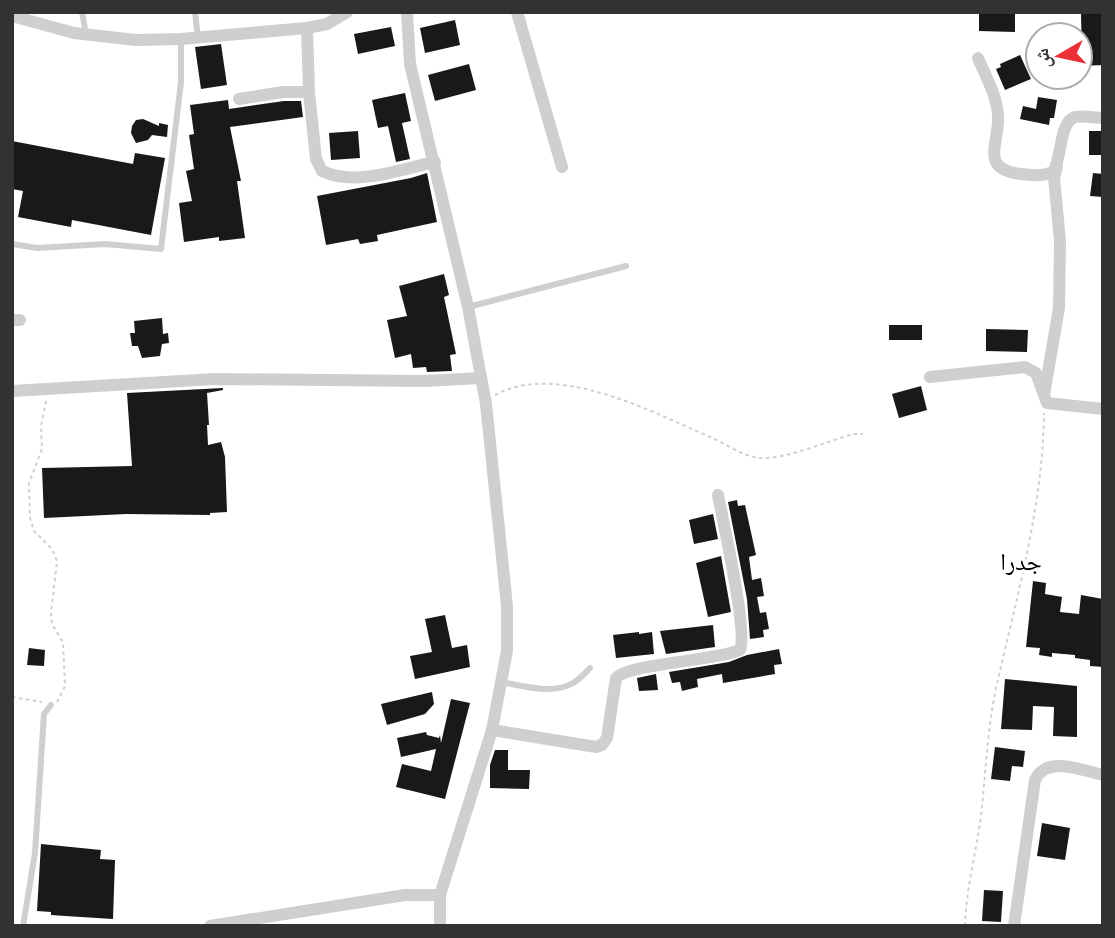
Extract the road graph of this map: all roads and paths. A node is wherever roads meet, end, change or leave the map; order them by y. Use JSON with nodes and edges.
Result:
{"nodes":[{"id":1,"x":82,"y":12,"type":"edge"},
{"id":2,"x":195,"y":12,"type":"edge"},
{"id":3,"x":347,"y":12,"type":"edge"},
{"id":4,"x":407,"y":12,"type":"edge"},
{"id":5,"x":517,"y":12,"type":"edge"},
{"id":6,"x":12,"y":16,"type":"edge"},
{"id":7,"x":307,"y":28,"type":"junction"},
{"id":8,"x":86,"y":34,"type":"junction"},
{"id":9,"x":198,"y":38,"type":"junction"},
{"id":10,"x":181,"y":39,"type":"junction"},
{"id":11,"x":978,"y":58,"type":"dead end"},
{"id":12,"x":309,"y":92,"type":"junction"},
{"id":13,"x":239,"y":99,"type":"dead end"},
{"id":14,"x":1103,"y":118,"type":"edge"},
{"id":15,"x":435,"y":162,"type":"junction"},
{"id":16,"x":1058,"y":164,"type":"junction"},
{"id":17,"x":562,"y":167,"type":"dead end"},
{"id":18,"x":12,"y":244,"type":"edge"},
{"id":19,"x":626,"y":266,"type":"dead end"},
{"id":20,"x":468,"y":307,"type":"junction"},
{"id":21,"x":930,"y":377,"type":"dead end"},
{"id":22,"x":481,"y":378,"type":"junction"},
{"id":23,"x":49,"y":389,"type":"junction"},
{"id":24,"x":12,"y":391,"type":"edge"},
{"id":25,"x":1044,"y":395,"type":"junction"},
{"id":26,"x":486,"y":404,"type":"junction"},
{"id":27,"x":1103,"y":409,"type":"edge"},
{"id":28,"x":863,"y":434,"type":"dead end"},
{"id":29,"x":718,"y":495,"type":"dead end"},
{"id":30,"x":590,"y":668,"type":"dead end"},
{"id":31,"x":501,"y":682,"type":"junction"},
{"id":32,"x":12,"y":697,"type":"edge"},
{"id":33,"x":51,"y":705,"type":"junction"},
{"id":34,"x":492,"y":730,"type":"junction"},
{"id":35,"x":1103,"y":775,"type":"edge"},
{"id":36,"x":440,"y":895,"type":"junction"},
{"id":37,"x":23,"y":926,"type":"edge"},
{"id":38,"x":210,"y":926,"type":"edge"},
{"id":39,"x":440,"y":926,"type":"edge"},
{"id":40,"x":965,"y":926,"type":"edge"},
{"id":41,"x":1014,"y":926,"type":"edge"}],
"edges":[{"from":1,"to":8,"type":"lane"},
{"from":2,"to":9,"type":"lane"},
{"from":3,"to":7,"type":"street"},
{"from":4,"to":15,"type":"street"},
{"from":5,"to":17,"type":"street"},
{"from":6,"to":8,"type":"street"},
{"from":7,"to":9,"type":"street"},
{"from":7,"to":12,"type":"street"},
{"from":8,"to":10,"type":"street"},
{"from":9,"to":10,"type":"street"},
{"from":10,"to":18,"type":"lane"},
{"from":11,"to":16,"type":"street"},
{"from":12,"to":13,"type":"street"},
{"from":12,"to":15,"type":"street"},
{"from":14,"to":16,"type":"street"},
{"from":15,"to":20,"type":"street"},
{"from":16,"to":25,"type":"street"},
{"from":19,"to":20,"type":"lane"},
{"from":20,"to":22,"type":"street"},
{"from":21,"to":25,"type":"street"},
{"from":22,"to":23,"type":"street"},
{"from":22,"to":26,"type":"street"},
{"from":23,"to":24,"type":"street"},
{"from":23,"to":33,"type":"path"},
{"from":25,"to":27,"type":"street"},
{"from":25,"to":40,"type":"path"},
{"from":26,"to":28,"type":"path"},
{"from":26,"to":31,"type":"street"},
{"from":29,"to":34,"type":"street"},
{"from":30,"to":31,"type":"lane"},
{"from":31,"to":34,"type":"street"},
{"from":32,"to":33,"type":"path"},
{"from":33,"to":37,"type":"lane"},
{"from":34,"to":36,"type":"street"},
{"from":35,"to":41,"type":"street"},
{"from":36,"to":38,"type":"street"},
{"from":36,"to":39,"type":"street"}]}
